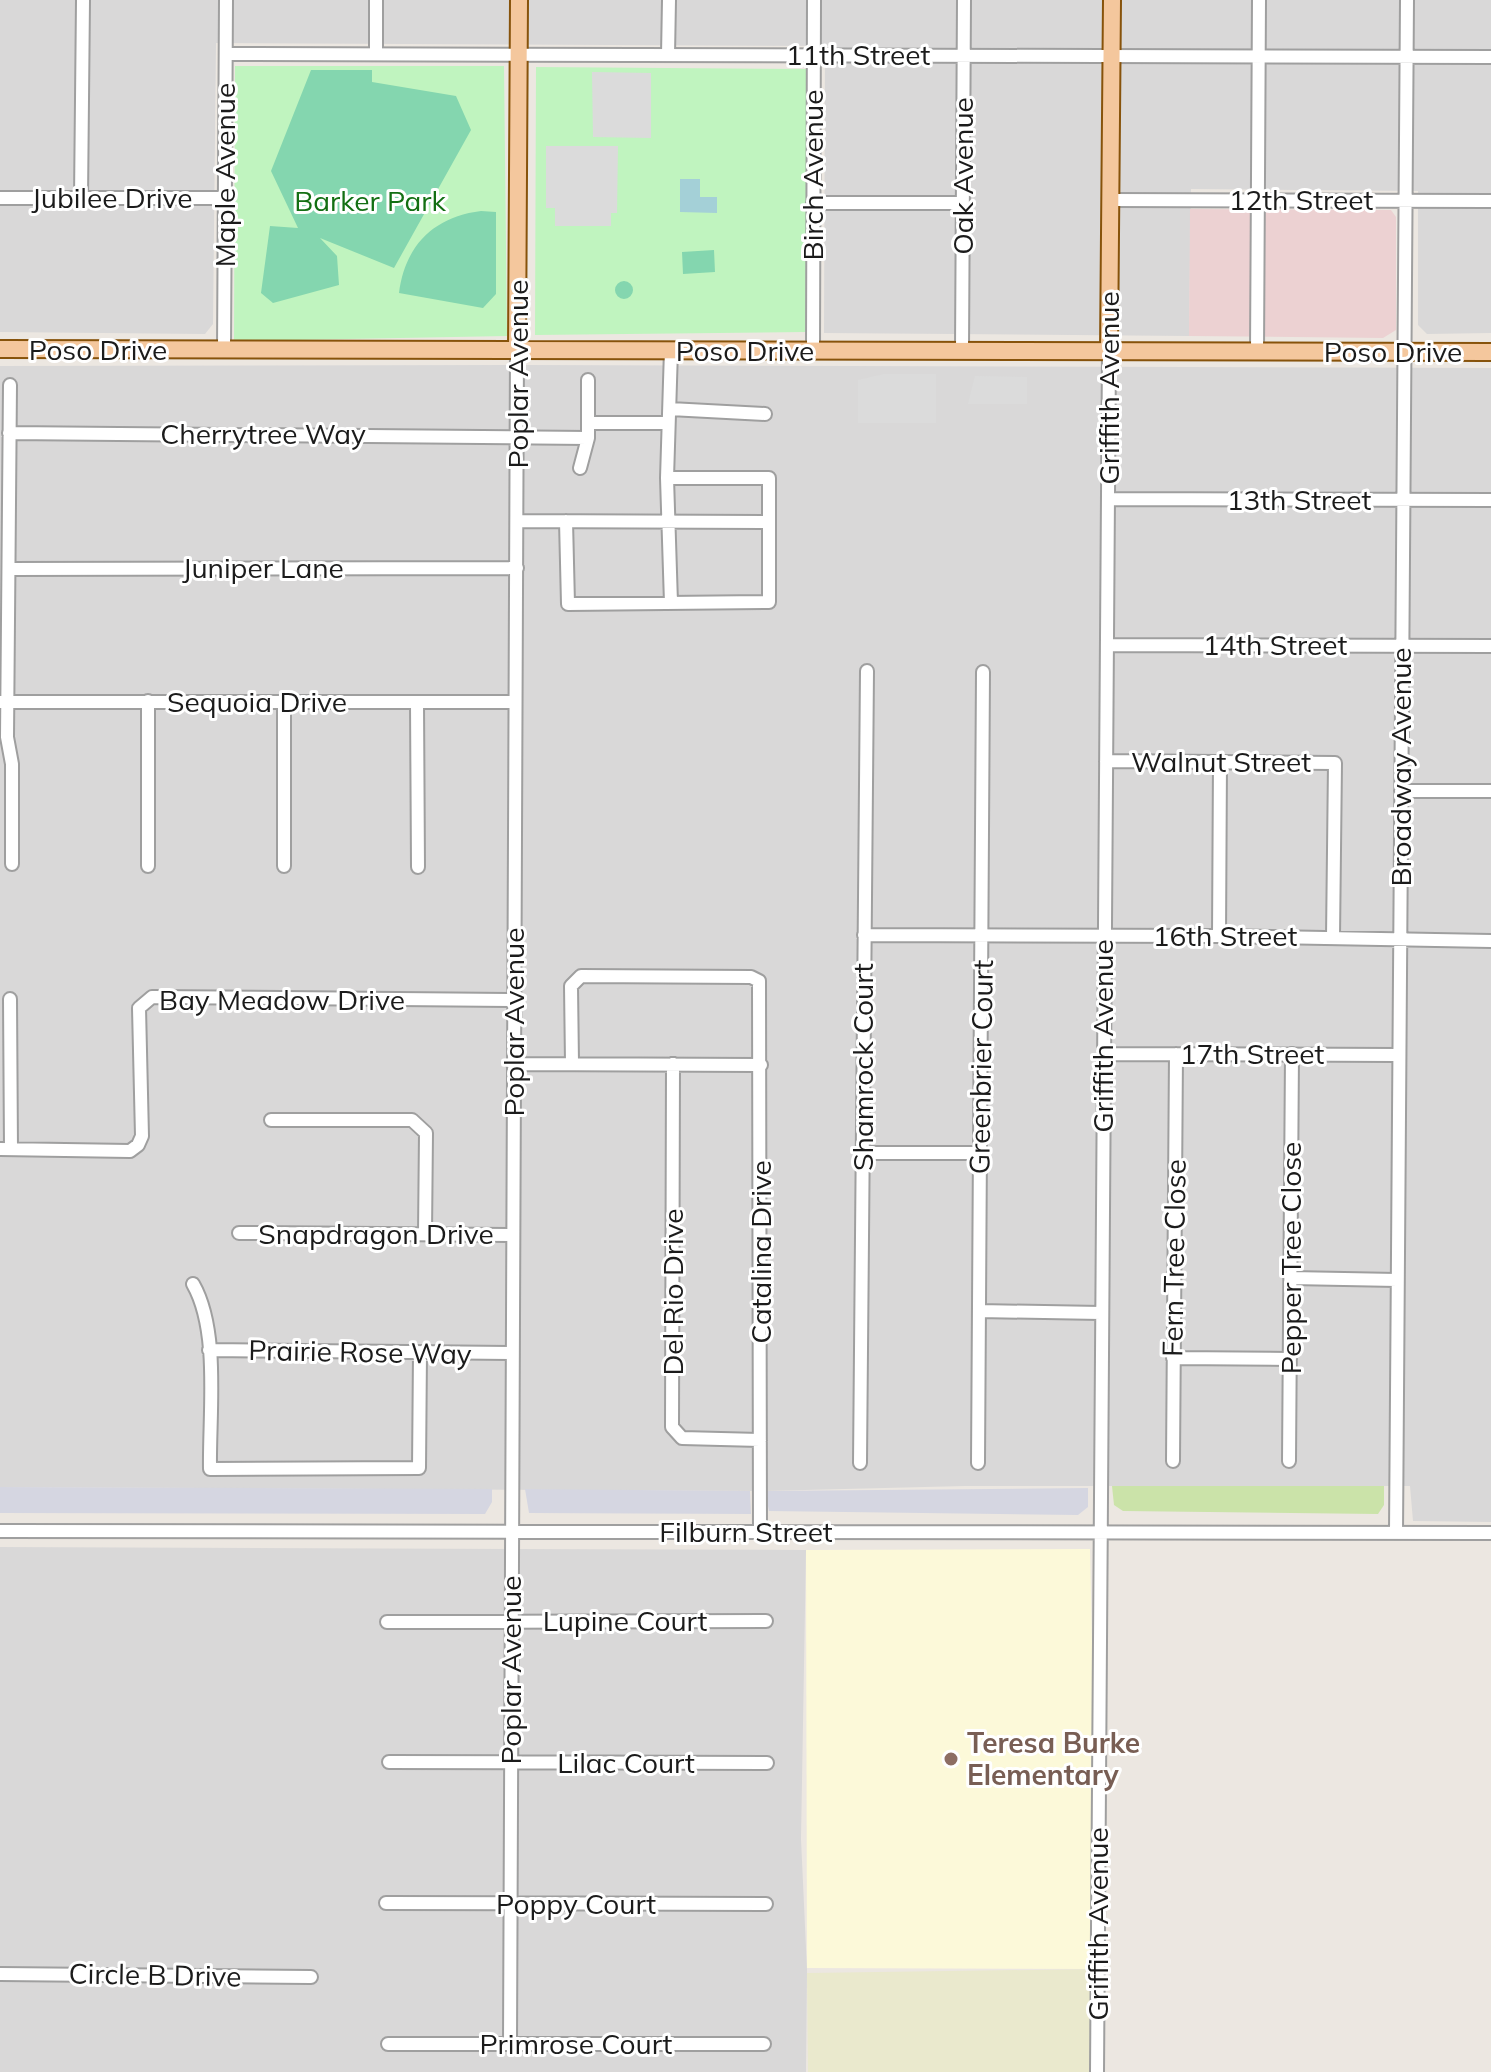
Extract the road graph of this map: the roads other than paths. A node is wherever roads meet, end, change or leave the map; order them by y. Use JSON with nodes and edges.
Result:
{"nodes":[{"id":1,"x":83,"y":0,"type":"edge"},
{"id":2,"x":226,"y":0,"type":"edge"},
{"id":3,"x":376,"y":0,"type":"edge"},
{"id":4,"x":519,"y":0,"type":"edge"},
{"id":5,"x":669,"y":0,"type":"edge"},
{"id":6,"x":814,"y":0,"type":"edge"},
{"id":7,"x":964,"y":0,"type":"edge"},
{"id":8,"x":1112,"y":0,"type":"edge"},
{"id":9,"x":1259,"y":0,"type":"edge"},
{"id":10,"x":1407,"y":0,"type":"edge"},
{"id":11,"x":226,"y":54,"type":"junction"},
{"id":12,"x":376,"y":54,"type":"junction"},
{"id":13,"x":519,"y":54,"type":"junction"},
{"id":14,"x":668,"y":55,"type":"junction"},
{"id":15,"x":813,"y":55,"type":"junction"},
{"id":16,"x":964,"y":56,"type":"junction"},
{"id":17,"x":1111,"y":56,"type":"junction"},
{"id":18,"x":1259,"y":56,"type":"junction"},
{"id":19,"x":1406,"y":57,"type":"junction"},
{"id":20,"x":1491,"y":57,"type":"edge"},
{"id":21,"x":0,"y":198,"type":"edge"},
{"id":22,"x":81,"y":198,"type":"junction"},
{"id":23,"x":225,"y":198,"type":"junction"},
{"id":24,"x":1110,"y":200,"type":"junction"},
{"id":25,"x":1258,"y":200,"type":"junction"},
{"id":26,"x":1406,"y":201,"type":"junction"},
{"id":27,"x":1491,"y":201,"type":"edge"},
{"id":28,"x":813,"y":203,"type":"junction"},
{"id":29,"x":963,"y":203,"type":"junction"},
{"id":30,"x":0,"y":349,"type":"edge"},
{"id":31,"x":224,"y":350,"type":"junction"},
{"id":32,"x":517,"y":350,"type":"junction"},
{"id":33,"x":671,"y":350,"type":"junction"},
{"id":34,"x":813,"y":351,"type":"junction"},
{"id":35,"x":962,"y":351,"type":"junction"},
{"id":36,"x":1109,"y":351,"type":"junction"},
{"id":37,"x":1257,"y":352,"type":"junction"},
{"id":38,"x":1404,"y":352,"type":"junction"},
{"id":39,"x":1491,"y":352,"type":"edge"},
{"id":40,"x":588,"y":380,"type":"dead end"},
{"id":41,"x":10,"y":385,"type":"dead end"},
{"id":42,"x":670,"y":409,"type":"junction"},
{"id":43,"x":765,"y":414,"type":"dead end"},
{"id":44,"x":589,"y":423,"type":"junction"},
{"id":45,"x":668,"y":423,"type":"junction"},
{"id":46,"x":9,"y":433,"type":"junction"},
{"id":47,"x":517,"y":435,"type":"junction"},
{"id":48,"x":588,"y":438,"type":"junction"},
{"id":49,"x":580,"y":468,"type":"dead end"},
{"id":50,"x":667,"y":478,"type":"junction"},
{"id":51,"x":1108,"y":499,"type":"junction"},
{"id":52,"x":1403,"y":500,"type":"junction"},
{"id":53,"x":1491,"y":500,"type":"edge"},
{"id":54,"x":517,"y":521,"type":"junction"},
{"id":55,"x":566,"y":521,"type":"junction"},
{"id":56,"x":769,"y":522,"type":"junction"},
{"id":57,"x":669,"y":525,"type":"junction"},
{"id":58,"x":517,"y":568,"type":"junction"},
{"id":59,"x":9,"y":569,"type":"junction"},
{"id":60,"x":671,"y":603,"type":"junction"},
{"id":61,"x":1107,"y":645,"type":"junction"},
{"id":62,"x":1402,"y":645,"type":"junction"},
{"id":63,"x":1491,"y":646,"type":"edge"},
{"id":64,"x":867,"y":671,"type":"dead end"},
{"id":65,"x":983,"y":672,"type":"dead end"},
{"id":66,"x":148,"y":701,"type":"junction"},
{"id":67,"x":4,"y":702,"type":"edge"},
{"id":68,"x":284,"y":702,"type":"junction"},
{"id":69,"x":515,"y":702,"type":"junction"},
{"id":70,"x":417,"y":703,"type":"junction"},
{"id":71,"x":1106,"y":761,"type":"junction"},
{"id":72,"x":1220,"y":762,"type":"junction"},
{"id":73,"x":1401,"y":791,"type":"junction"},
{"id":74,"x":1491,"y":791,"type":"edge"},
{"id":75,"x":12,"y":864,"type":"dead end"},
{"id":76,"x":148,"y":866,"type":"dead end"},
{"id":77,"x":284,"y":866,"type":"dead end"},
{"id":78,"x":418,"y":867,"type":"dead end"},
{"id":79,"x":864,"y":935,"type":"junction"},
{"id":80,"x":983,"y":935,"type":"junction"},
{"id":81,"x":1103,"y":936,"type":"junction"},
{"id":82,"x":1219,"y":936,"type":"junction"},
{"id":83,"x":1333,"y":937,"type":"junction"},
{"id":84,"x":1400,"y":938,"type":"junction"},
{"id":85,"x":1491,"y":941,"type":"edge"},
{"id":86,"x":10,"y":999,"type":"dead end"},
{"id":87,"x":514,"y":1000,"type":"junction"},
{"id":88,"x":1104,"y":1054,"type":"junction"},
{"id":89,"x":1176,"y":1054,"type":"junction"},
{"id":90,"x":1292,"y":1054,"type":"junction"},
{"id":91,"x":1399,"y":1055,"type":"junction"},
{"id":92,"x":572,"y":1063,"type":"junction"},
{"id":93,"x":513,"y":1064,"type":"junction"},
{"id":94,"x":673,"y":1064,"type":"junction"},
{"id":95,"x":761,"y":1065,"type":"junction"},
{"id":96,"x":271,"y":1120,"type":"dead end"},
{"id":97,"x":6,"y":1149,"type":"edge"},
{"id":98,"x":862,"y":1153,"type":"junction"},
{"id":99,"x":980,"y":1153,"type":"junction"},
{"id":100,"x":239,"y":1233,"type":"dead end"},
{"id":101,"x":425,"y":1233,"type":"junction"},
{"id":102,"x":512,"y":1235,"type":"junction"},
{"id":103,"x":1291,"y":1278,"type":"junction"},
{"id":104,"x":1397,"y":1280,"type":"junction"},
{"id":105,"x":193,"y":1284,"type":"dead end"},
{"id":106,"x":979,"y":1311,"type":"junction"},
{"id":107,"x":1101,"y":1313,"type":"junction"},
{"id":108,"x":209,"y":1350,"type":"junction"},
{"id":109,"x":420,"y":1353,"type":"junction"},
{"id":110,"x":511,"y":1353,"type":"junction"},
{"id":111,"x":1173,"y":1358,"type":"junction"},
{"id":112,"x":1290,"y":1359,"type":"junction"},
{"id":113,"x":760,"y":1440,"type":"junction"},
{"id":114,"x":1173,"y":1461,"type":"dead end"},
{"id":115,"x":1289,"y":1461,"type":"dead end"},
{"id":116,"x":860,"y":1463,"type":"dead end"},
{"id":117,"x":978,"y":1463,"type":"dead end"},
{"id":118,"x":0,"y":1531,"type":"edge"},
{"id":119,"x":510,"y":1532,"type":"junction"},
{"id":120,"x":760,"y":1532,"type":"junction"},
{"id":121,"x":1101,"y":1533,"type":"junction"},
{"id":122,"x":1396,"y":1533,"type":"junction"},
{"id":123,"x":1491,"y":1533,"type":"edge"},
{"id":124,"x":511,"y":1621,"type":"junction"},
{"id":125,"x":766,"y":1621,"type":"dead end"},
{"id":126,"x":387,"y":1622,"type":"dead end"},
{"id":127,"x":389,"y":1762,"type":"dead end"},
{"id":128,"x":511,"y":1763,"type":"junction"},
{"id":129,"x":767,"y":1763,"type":"dead end"},
{"id":130,"x":386,"y":1903,"type":"dead end"},
{"id":131,"x":511,"y":1904,"type":"junction"},
{"id":132,"x":766,"y":1904,"type":"dead end"},
{"id":133,"x":0,"y":1974,"type":"edge"},
{"id":134,"x":311,"y":1977,"type":"dead end"},
{"id":135,"x":388,"y":2044,"type":"dead end"},
{"id":136,"x":510,"y":2044,"type":"junction"},
{"id":137,"x":764,"y":2044,"type":"dead end"},
{"id":138,"x":1097,"y":2072,"type":"edge"}],
"edges":[{"from":1,"to":22,"type":"street"},
{"from":2,"to":11,"type":"street","name":"Maple Avenue"},
{"from":3,"to":12,"type":"street"},
{"from":4,"to":13,"type":"main road","name":"Poplar Avenue"},
{"from":5,"to":14,"type":"street"},
{"from":6,"to":15,"type":"street","name":"Birch Avenue"},
{"from":7,"to":16,"type":"street","name":"Oak Avenue"},
{"from":8,"to":17,"type":"main road","name":"Griffith Avenue"},
{"from":9,"to":18,"type":"street"},
{"from":10,"to":19,"type":"street","name":"Broadway Avenue"},
{"from":11,"to":12,"type":"street","name":"11th Street"},
{"from":11,"to":23,"type":"street","name":"Maple Avenue"},
{"from":12,"to":13,"type":"street","name":"11th Street"},
{"from":13,"to":14,"type":"street","name":"11th Street"},
{"from":13,"to":32,"type":"main road","name":"Poplar Avenue"},
{"from":14,"to":15,"type":"street","name":"11th Street"},
{"from":15,"to":16,"type":"street","name":"11th Street"},
{"from":15,"to":28,"type":"street","name":"Birch Avenue"},
{"from":16,"to":17,"type":"street","name":"11th Street"},
{"from":16,"to":29,"type":"street","name":"Oak Avenue"},
{"from":17,"to":18,"type":"street","name":"11th Street"},
{"from":17,"to":24,"type":"main road","name":"Griffith Avenue"},
{"from":18,"to":19,"type":"street","name":"11th Street"},
{"from":18,"to":25,"type":"street"},
{"from":19,"to":20,"type":"street","name":"11th Street"},
{"from":19,"to":26,"type":"street","name":"Broadway Avenue"},
{"from":21,"to":22,"type":"street","name":"Jubilee Drive"},
{"from":22,"to":23,"type":"street","name":"Jubilee Drive"},
{"from":23,"to":31,"type":"street","name":"Maple Avenue"},
{"from":24,"to":25,"type":"street","name":"12th Street"},
{"from":24,"to":36,"type":"main road","name":"Griffith Avenue"},
{"from":25,"to":26,"type":"street","name":"12th Street"},
{"from":25,"to":37,"type":"street"},
{"from":26,"to":27,"type":"street","name":"12th Street"},
{"from":26,"to":38,"type":"street","name":"Broadway Avenue"},
{"from":28,"to":29,"type":"street"},
{"from":28,"to":34,"type":"street","name":"Birch Avenue"},
{"from":29,"to":35,"type":"street","name":"Oak Avenue"},
{"from":30,"to":31,"type":"main road","name":"Poso Drive"},
{"from":31,"to":32,"type":"main road","name":"Poso Drive"},
{"from":32,"to":33,"type":"main road","name":"Poso Drive"},
{"from":32,"to":47,"type":"street","name":"Poplar Avenue"},
{"from":33,"to":34,"type":"main road","name":"Poso Drive"},
{"from":33,"to":42,"type":"street"},
{"from":34,"to":35,"type":"main road","name":"Poso Drive"},
{"from":35,"to":36,"type":"main road","name":"Poso Drive"},
{"from":36,"to":37,"type":"main road","name":"Poso Drive"},
{"from":36,"to":51,"type":"street","name":"Griffith Avenue"},
{"from":37,"to":38,"type":"main road","name":"Poso Drive"},
{"from":38,"to":39,"type":"main road","name":"Poso Drive"},
{"from":38,"to":52,"type":"street","name":"Broadway Avenue"},
{"from":40,"to":44,"type":"street"},
{"from":41,"to":46,"type":"street"},
{"from":42,"to":43,"type":"street"},
{"from":42,"to":45,"type":"street"},
{"from":44,"to":45,"type":"street"},
{"from":44,"to":48,"type":"street"},
{"from":45,"to":50,"type":"street"},
{"from":46,"to":47,"type":"street","name":"Cherrytree Way"},
{"from":46,"to":59,"type":"street"},
{"from":47,"to":48,"type":"street","name":"Cherrytree Way"},
{"from":47,"to":54,"type":"street","name":"Poplar Avenue"},
{"from":48,"to":49,"type":"street"},
{"from":50,"to":56,"type":"street"},
{"from":50,"to":57,"type":"street"},
{"from":51,"to":52,"type":"street","name":"13th Street"},
{"from":51,"to":61,"type":"street","name":"Griffith Avenue"},
{"from":52,"to":53,"type":"street","name":"13th Street"},
{"from":52,"to":62,"type":"street","name":"Broadway Avenue"},
{"from":54,"to":55,"type":"street"},
{"from":54,"to":58,"type":"street","name":"Poplar Avenue"},
{"from":55,"to":57,"type":"street"},
{"from":55,"to":60,"type":"street"},
{"from":56,"to":57,"type":"street"},
{"from":56,"to":60,"type":"street"},
{"from":57,"to":60,"type":"street"},
{"from":58,"to":59,"type":"street","name":"Juniper Lane"},
{"from":58,"to":69,"type":"street","name":"Poplar Avenue"},
{"from":59,"to":67,"type":"street"},
{"from":61,"to":62,"type":"street","name":"14th Street"},
{"from":61,"to":71,"type":"street","name":"Griffith Avenue"},
{"from":62,"to":63,"type":"street","name":"14th Street"},
{"from":62,"to":73,"type":"street","name":"Broadway Avenue"},
{"from":64,"to":79,"type":"street","name":"Shamrock Court"},
{"from":65,"to":80,"type":"street","name":"Greenbrier Court"},
{"from":66,"to":67,"type":"street","name":"Sequoia Drive"},
{"from":66,"to":68,"type":"street","name":"Sequoia Drive"},
{"from":66,"to":76,"type":"street"},
{"from":67,"to":75,"type":"street"},
{"from":68,"to":70,"type":"street","name":"Sequoia Drive"},
{"from":68,"to":77,"type":"street"},
{"from":69,"to":70,"type":"street","name":"Sequoia Drive"},
{"from":69,"to":87,"type":"street","name":"Poplar Avenue"},
{"from":70,"to":78,"type":"street"},
{"from":71,"to":72,"type":"street","name":"Walnut Street"},
{"from":71,"to":81,"type":"street","name":"Griffith Avenue"},
{"from":72,"to":82,"type":"street"},
{"from":72,"to":83,"type":"street","name":"Walnut Street"},
{"from":73,"to":74,"type":"street"},
{"from":73,"to":84,"type":"street","name":"Broadway Avenue"},
{"from":79,"to":80,"type":"street","name":"16th Street"},
{"from":79,"to":98,"type":"street","name":"Shamrock Court"},
{"from":80,"to":81,"type":"street","name":"16th Street"},
{"from":80,"to":99,"type":"street","name":"Greenbrier Court"},
{"from":81,"to":82,"type":"street","name":"16th Street"},
{"from":81,"to":88,"type":"street","name":"Griffith Avenue"},
{"from":82,"to":83,"type":"street","name":"16th Street"},
{"from":83,"to":84,"type":"street","name":"16th Street"},
{"from":84,"to":85,"type":"street","name":"16th Street"},
{"from":84,"to":91,"type":"street","name":"Broadway Avenue"},
{"from":86,"to":97,"type":"street"},
{"from":87,"to":93,"type":"street","name":"Poplar Avenue"},
{"from":87,"to":97,"type":"street","name":"Bay Meadow Drive"},
{"from":88,"to":89,"type":"street","name":"17th Street"},
{"from":88,"to":107,"type":"street","name":"Griffith Avenue"},
{"from":89,"to":90,"type":"street","name":"17th Street"},
{"from":89,"to":111,"type":"street","name":"Fern Tree Close"},
{"from":90,"to":91,"type":"street","name":"17th Street"},
{"from":90,"to":103,"type":"street","name":"Pepper Tree Close"},
{"from":91,"to":104,"type":"street","name":"Broadway Avenue"},
{"from":92,"to":93,"type":"street"},
{"from":92,"to":94,"type":"street"},
{"from":92,"to":95,"type":"street","name":"Catalina Drive"},
{"from":93,"to":102,"type":"street","name":"Poplar Avenue"},
{"from":94,"to":95,"type":"street"},
{"from":94,"to":113,"type":"street","name":"Del Rio Drive"},
{"from":95,"to":113,"type":"street","name":"Catalina Drive"},
{"from":96,"to":101,"type":"street"},
{"from":98,"to":99,"type":"street"},
{"from":98,"to":116,"type":"street","name":"Shamrock Court"},
{"from":99,"to":106,"type":"street","name":"Greenbrier Court"},
{"from":100,"to":101,"type":"street","name":"Snapdragon Drive"},
{"from":101,"to":102,"type":"street","name":"Snapdragon Drive"},
{"from":102,"to":110,"type":"street","name":"Poplar Avenue"},
{"from":103,"to":104,"type":"street"},
{"from":103,"to":112,"type":"street","name":"Pepper Tree Close"},
{"from":104,"to":122,"type":"street","name":"Broadway Avenue"},
{"from":105,"to":108,"type":"street"},
{"from":106,"to":107,"type":"street"},
{"from":106,"to":117,"type":"street","name":"Greenbrier Court"},
{"from":107,"to":121,"type":"street","name":"Griffith Avenue"},
{"from":108,"to":109,"type":"street","name":"Prairie Rose Way"},
{"from":108,"to":109,"type":"street"},
{"from":109,"to":110,"type":"street","name":"Prairie Rose Way"},
{"from":110,"to":119,"type":"street","name":"Poplar Avenue"},
{"from":111,"to":112,"type":"street"},
{"from":111,"to":114,"type":"street","name":"Fern Tree Close"},
{"from":112,"to":115,"type":"street","name":"Pepper Tree Close"},
{"from":113,"to":120,"type":"street","name":"Catalina Drive"},
{"from":118,"to":119,"type":"street","name":"Filburn Street"},
{"from":119,"to":120,"type":"street","name":"Filburn Street"},
{"from":119,"to":124,"type":"street","name":"Poplar Avenue"},
{"from":120,"to":121,"type":"street","name":"Filburn Street"},
{"from":121,"to":122,"type":"street","name":"Filburn Street"},
{"from":121,"to":138,"type":"street","name":"Griffith Avenue"},
{"from":122,"to":123,"type":"street","name":"Filburn Street"},
{"from":124,"to":125,"type":"street","name":"Lupine Court"},
{"from":124,"to":126,"type":"street","name":"Lupine Court"},
{"from":124,"to":128,"type":"street","name":"Poplar Avenue"},
{"from":127,"to":128,"type":"street","name":"Lilac Court"},
{"from":128,"to":129,"type":"street","name":"Lilac Court"},
{"from":128,"to":131,"type":"street","name":"Poplar Avenue"},
{"from":130,"to":131,"type":"street","name":"Poppy Court"},
{"from":131,"to":132,"type":"street","name":"Poppy Court"},
{"from":131,"to":136,"type":"street","name":"Poplar Avenue"},
{"from":133,"to":134,"type":"street","name":"Circle B Drive"},
{"from":135,"to":136,"type":"street","name":"Primrose Court"},
{"from":136,"to":137,"type":"street","name":"Primrose Court"}]}
